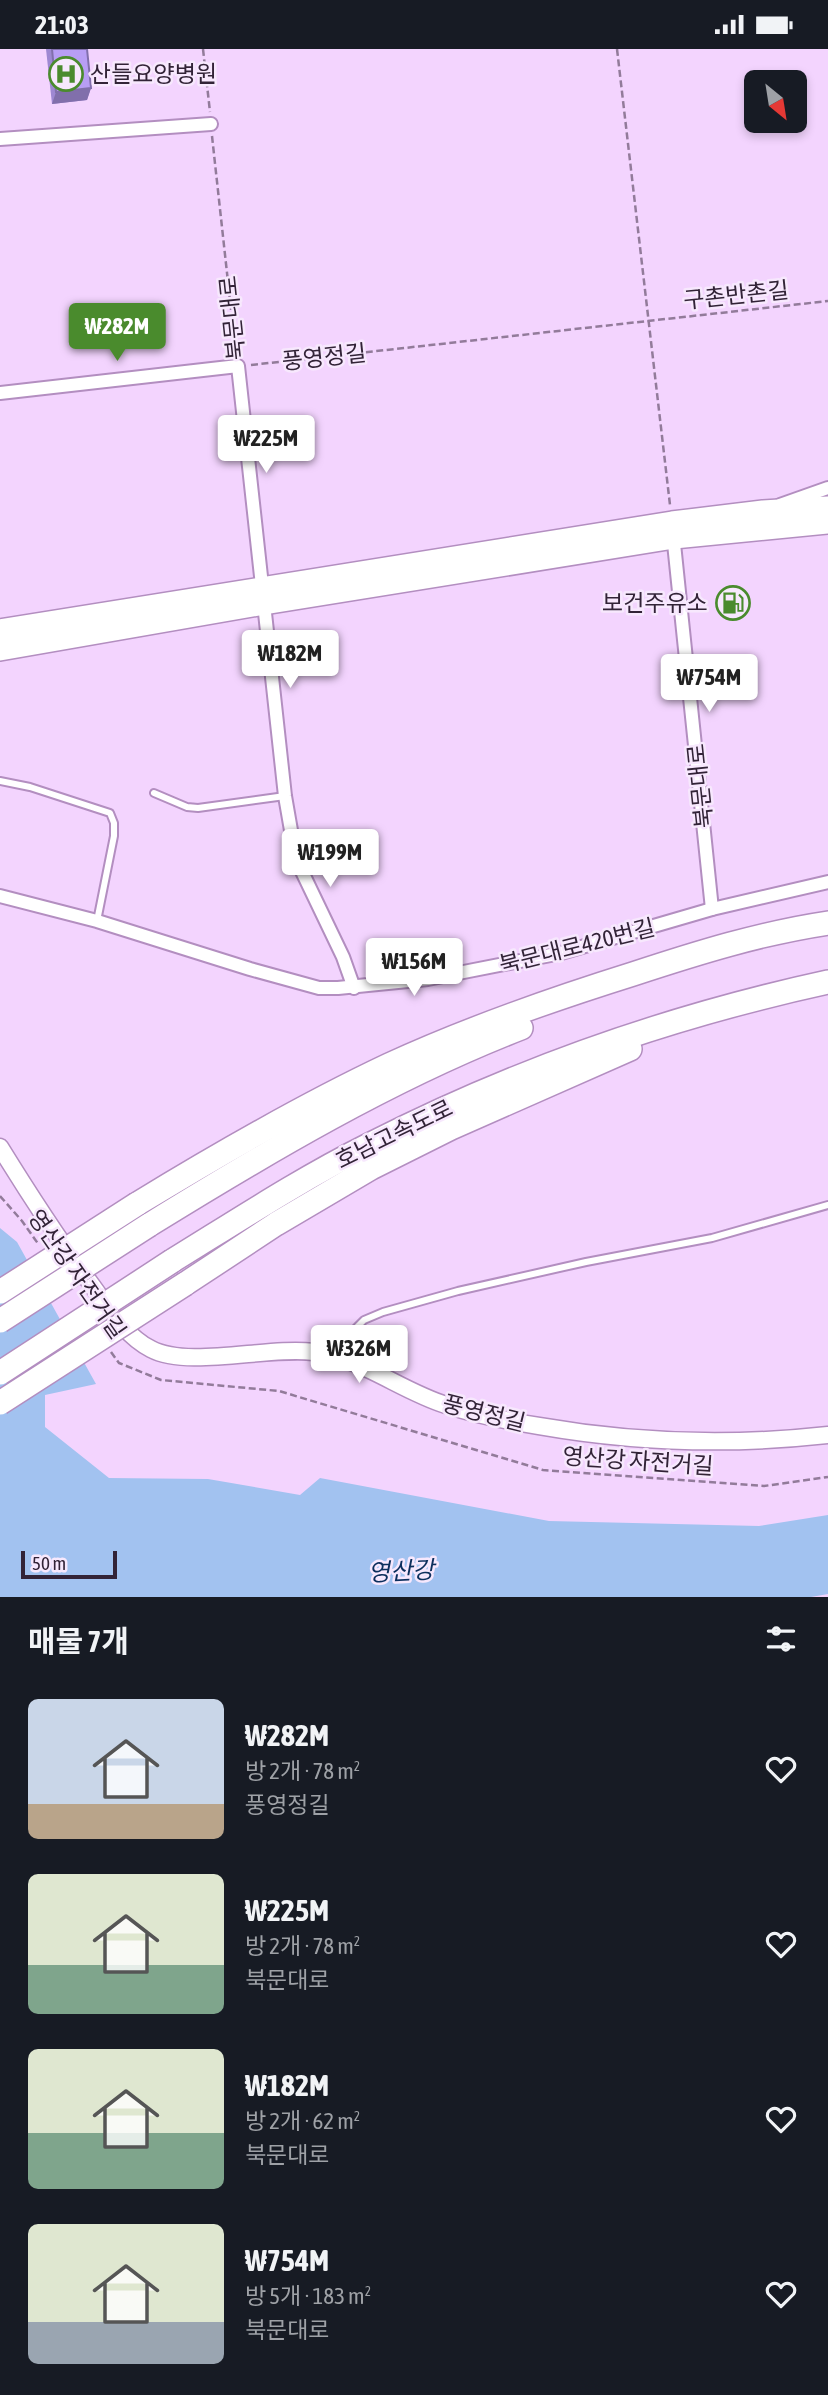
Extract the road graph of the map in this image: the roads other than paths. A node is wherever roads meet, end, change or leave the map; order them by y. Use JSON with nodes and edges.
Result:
{"nodes":[{"id":1,"x":211,"y":124,"type":"road end"},
{"id":2,"x":0,"y":139,"type":"edge"},
{"id":3,"x":0,"y":393,"type":"edge"},
{"id":4,"x":828,"y":488,"type":"edge"},
{"id":5,"x":828,"y":506,"type":"edge"},
{"id":6,"x":763,"y":511,"type":"junction"},
{"id":7,"x":828,"y":523,"type":"edge"},
{"id":8,"x":673,"y":530,"type":"junction"},
{"id":9,"x":263,"y":596,"type":"junction"},
{"id":10,"x":0,"y":630,"type":"edge"},
{"id":11,"x":0,"y":650,"type":"edge"},
{"id":12,"x":0,"y":781,"type":"edge"},
{"id":13,"x":154,"y":793,"type":"dead end"},
{"id":14,"x":285,"y":796,"type":"junction"},
{"id":15,"x":828,"y":883,"type":"edge"},
{"id":16,"x":0,"y":896,"type":"edge"},
{"id":17,"x":712,"y":909,"type":"junction"},
{"id":18,"x":97,"y":921,"type":"junction"},
{"id":19,"x":828,"y":923,"type":"edge"},
{"id":20,"x":828,"y":932,"type":"edge"},
{"id":21,"x":828,"y":982,"type":"edge"},
{"id":22,"x":354,"y":988,"type":"junction"},
{"id":23,"x":828,"y":996,"type":"edge"},
{"id":24,"x":0,"y":1147,"type":"edge"},
{"id":25,"x":828,"y":1205,"type":"edge"},
{"id":26,"x":0,"y":1292,"type":"edge"},
{"id":27,"x":0,"y":1321,"type":"edge"},
{"id":28,"x":337,"y":1357,"type":"junction"},
{"id":29,"x":0,"y":1373,"type":"edge"},
{"id":30,"x":0,"y":1403,"type":"edge"},
{"id":31,"x":828,"y":1435,"type":"edge"}],
"edges":[{"from":1,"to":2,"type":"street"},
{"from":3,"to":9,"type":"street","name":"북문대로"},
{"from":4,"to":6,"type":"street"},
{"from":5,"to":6,"type":"main road"},
{"from":6,"to":8,"type":"main road"},
{"from":7,"to":8,"type":"main road"},
{"from":8,"to":9,"type":"main road"},
{"from":8,"to":17,"type":"street","name":"북문대로"},
{"from":9,"to":10,"type":"main road"},
{"from":9,"to":11,"type":"main road"},
{"from":9,"to":14,"type":"street","name":"북문대로"},
{"from":12,"to":18,"type":"lane"},
{"from":13,"to":14,"type":"lane"},
{"from":14,"to":22,"type":"street","name":"북문대로"},
{"from":15,"to":17,"type":"street","name":"북문대로420번길"},
{"from":16,"to":18,"type":"street","name":"북문대로420번길"},
{"from":17,"to":22,"type":"street","name":"북문대로420번길"},
{"from":18,"to":22,"type":"street","name":"북문대로420번길"},
{"from":19,"to":26,"type":"highway","bridge":true},
{"from":20,"to":27,"type":"highway","name":"호남고속도로","bridge":true},
{"from":21,"to":29,"type":"highway","name":"호남고속도로","bridge":true},
{"from":23,"to":30,"type":"highway","bridge":true},
{"from":24,"to":28,"type":"street","name":"풍영정길"},
{"from":25,"to":28,"type":"lane"},
{"from":28,"to":31,"type":"street","name":"풍영정길"}]}
